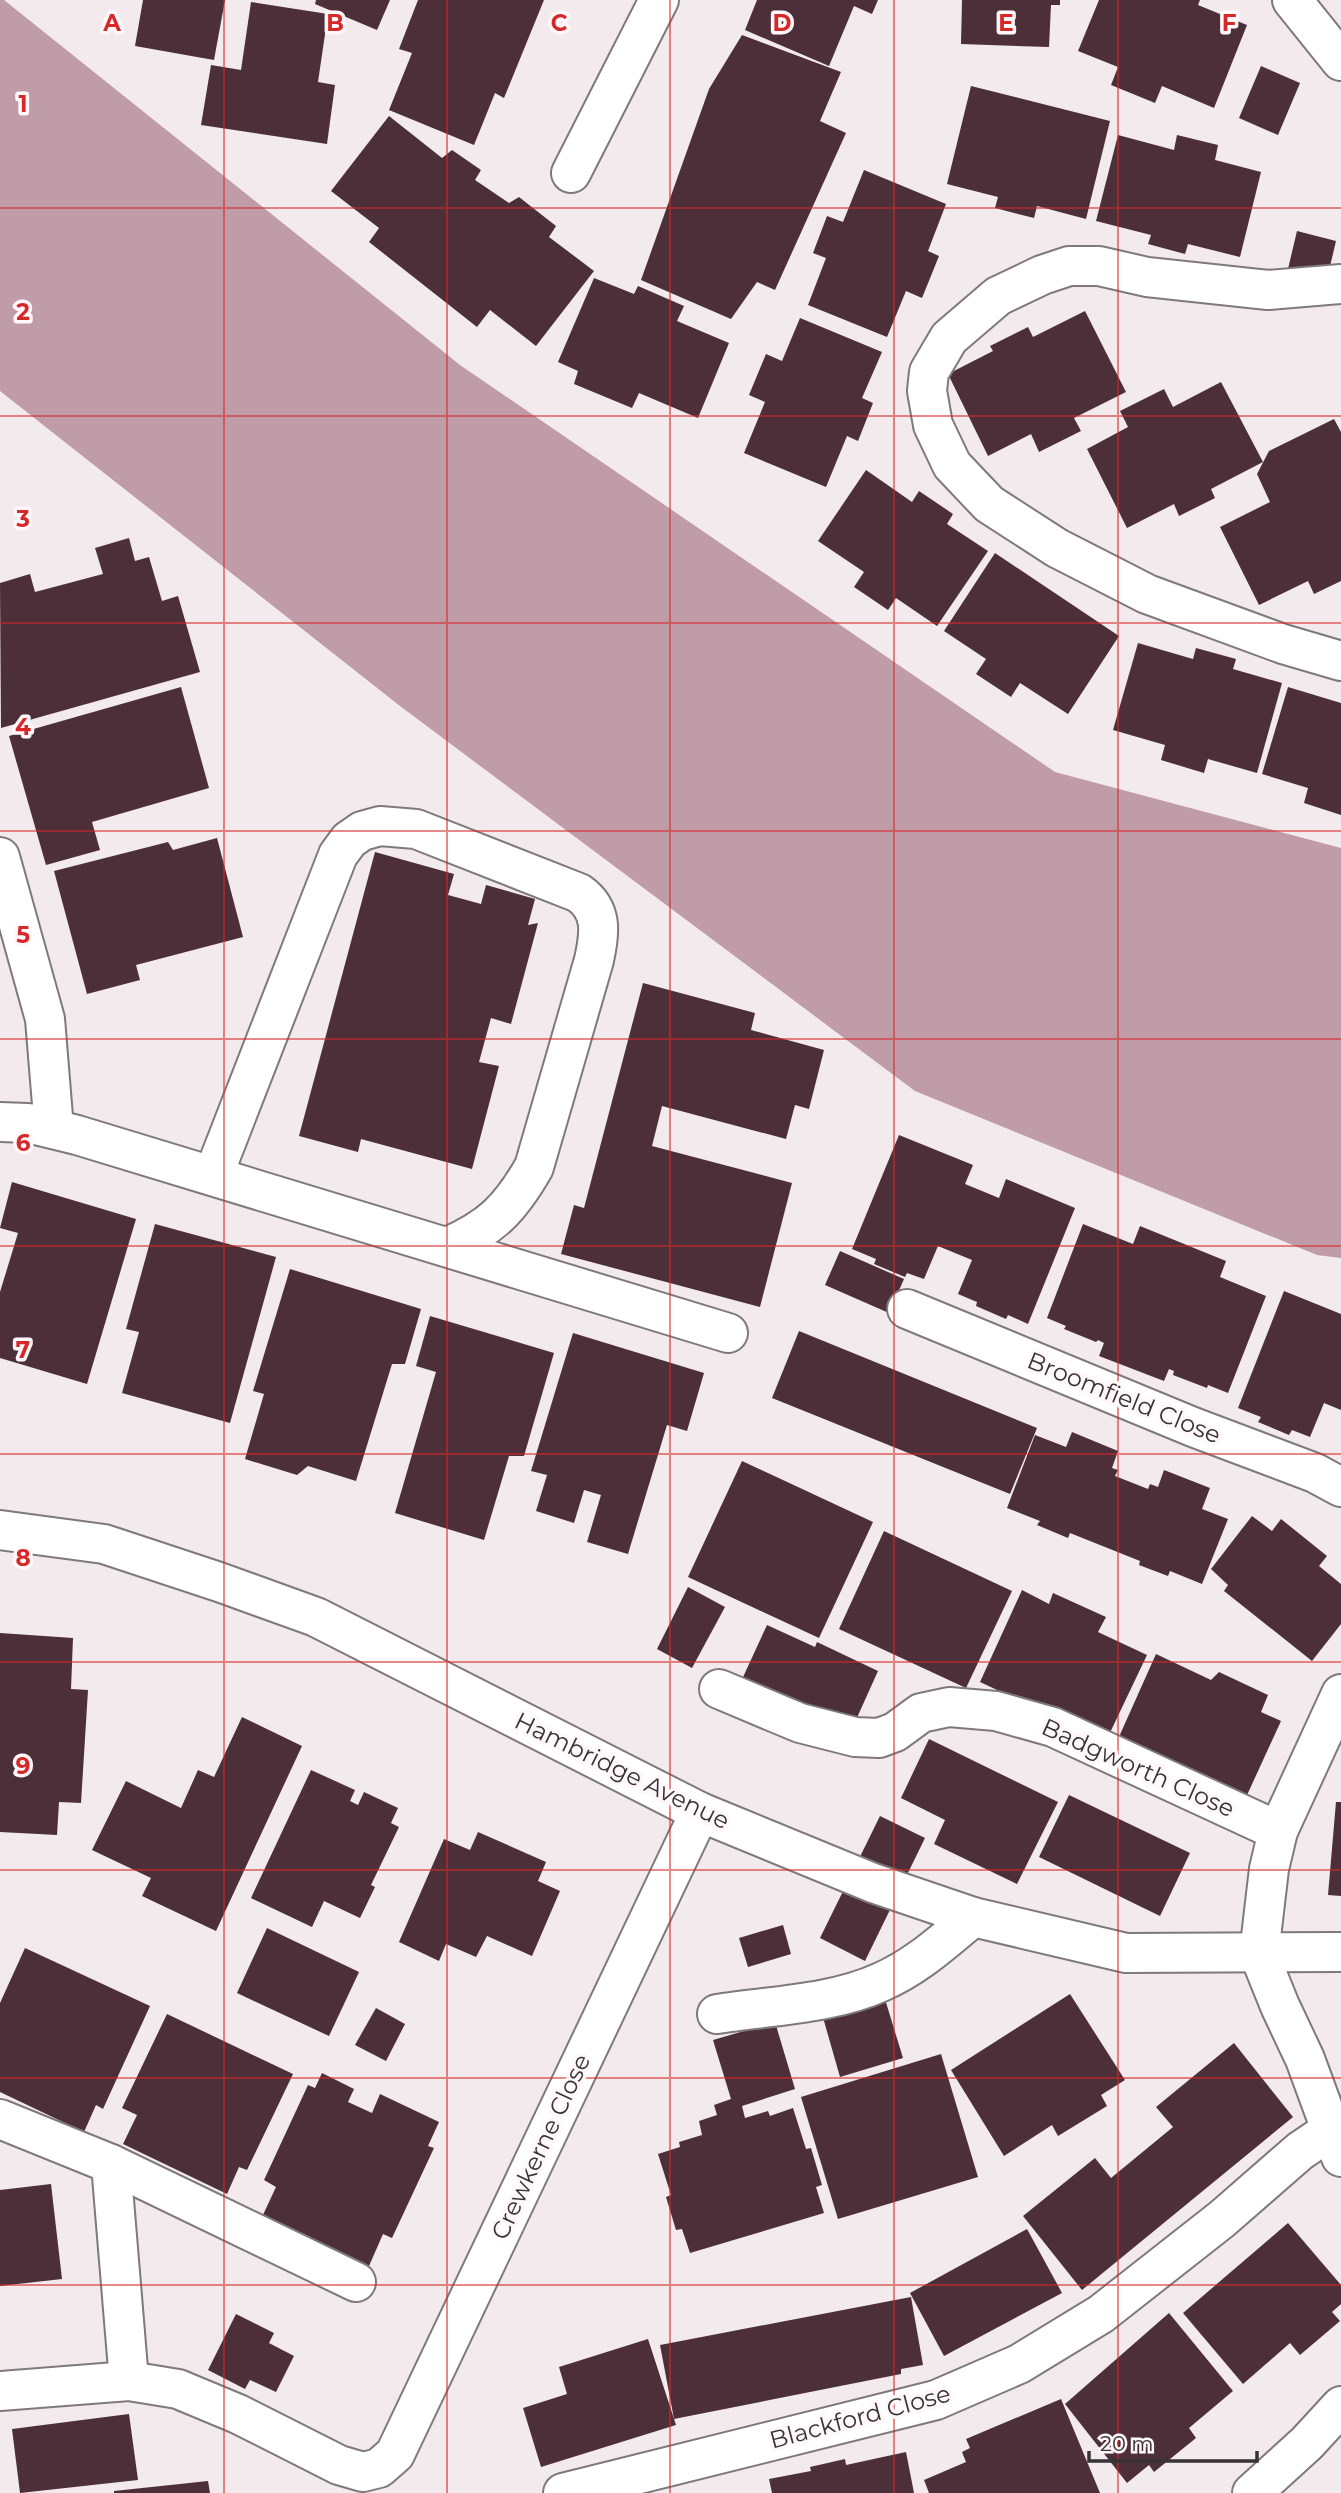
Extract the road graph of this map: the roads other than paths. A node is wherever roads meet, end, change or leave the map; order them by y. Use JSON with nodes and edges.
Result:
{"nodes":[{"id":1,"x":659,"y":0,"type":"edge"},
{"id":2,"x":1292,"y":0,"type":"edge"},
{"id":3,"x":1341,"y":61,"type":"edge"},
{"id":4,"x":571,"y":173,"type":"dead end"},
{"id":5,"x":1341,"y":284,"type":"edge"},
{"id":6,"x":1341,"y":661,"type":"edge"},
{"id":7,"x":0,"y":857,"type":"edge"},
{"id":8,"x":0,"y":1122,"type":"edge"},
{"id":9,"x":54,"y":1129,"type":"junction"},
{"id":10,"x":213,"y":1176,"type":"junction"},
{"id":11,"x":447,"y":1247,"type":"junction"},
{"id":12,"x":907,"y":1309,"type":"dead end"},
{"id":13,"x":728,"y":1333,"type":"dead end"},
{"id":14,"x":1341,"y":1487,"type":"edge"},
{"id":15,"x":0,"y":1530,"type":"edge"},
{"id":16,"x":719,"y":1689,"type":"dead end"},
{"id":17,"x":1341,"y":1694,"type":"edge"},
{"id":18,"x":700,"y":1812,"type":"junction"},
{"id":19,"x":1278,"y":1831,"type":"junction"},
{"id":20,"x":973,"y":1917,"type":"junction"},
{"id":21,"x":1341,"y":1952,"type":"edge"},
{"id":22,"x":1259,"y":1954,"type":"junction"},
{"id":23,"x":717,"y":2014,"type":"dead end"},
{"id":24,"x":0,"y":2119,"type":"edge"},
{"id":25,"x":1336,"y":2144,"type":"edge"},
{"id":26,"x":111,"y":2164,"type":"junction"},
{"id":27,"x":356,"y":2282,"type":"dead end"},
{"id":28,"x":130,"y":2381,"type":"junction"},
{"id":29,"x":0,"y":2391,"type":"edge"},
{"id":30,"x":1341,"y":2406,"type":"edge"},
{"id":31,"x":563,"y":2493,"type":"edge"},
{"id":32,"x":1252,"y":2493,"type":"edge"}],
"edges":[{"from":1,"to":4,"type":"street"},
{"from":2,"to":3,"type":"street"},
{"from":5,"to":6,"type":"street"},
{"from":7,"to":9,"type":"street"},
{"from":8,"to":9,"type":"street"},
{"from":9,"to":10,"type":"street"},
{"from":10,"to":11,"type":"street"},
{"from":10,"to":11,"type":"street"},
{"from":11,"to":13,"type":"street"},
{"from":12,"to":14,"type":"street","name":"Broomfield Close"},
{"from":15,"to":18,"type":"street","name":"Hambridge Avenue"},
{"from":16,"to":19,"type":"street","name":"Badgworth Close"},
{"from":17,"to":19,"type":"street"},
{"from":18,"to":20,"type":"street","name":"Hambridge Avenue"},
{"from":18,"to":28,"type":"street","name":"Crewkerne Close"},
{"from":19,"to":22,"type":"street"},
{"from":20,"to":22,"type":"street","name":"Hambridge Avenue"},
{"from":20,"to":23,"type":"street"},
{"from":21,"to":22,"type":"street","name":"Hambridge Avenue"},
{"from":22,"to":25,"type":"street"},
{"from":24,"to":26,"type":"street"},
{"from":25,"to":31,"type":"street","name":"Blackford Close"},
{"from":26,"to":27,"type":"street"},
{"from":26,"to":28,"type":"street"},
{"from":28,"to":29,"type":"street"},
{"from":30,"to":32,"type":"street"}]}
